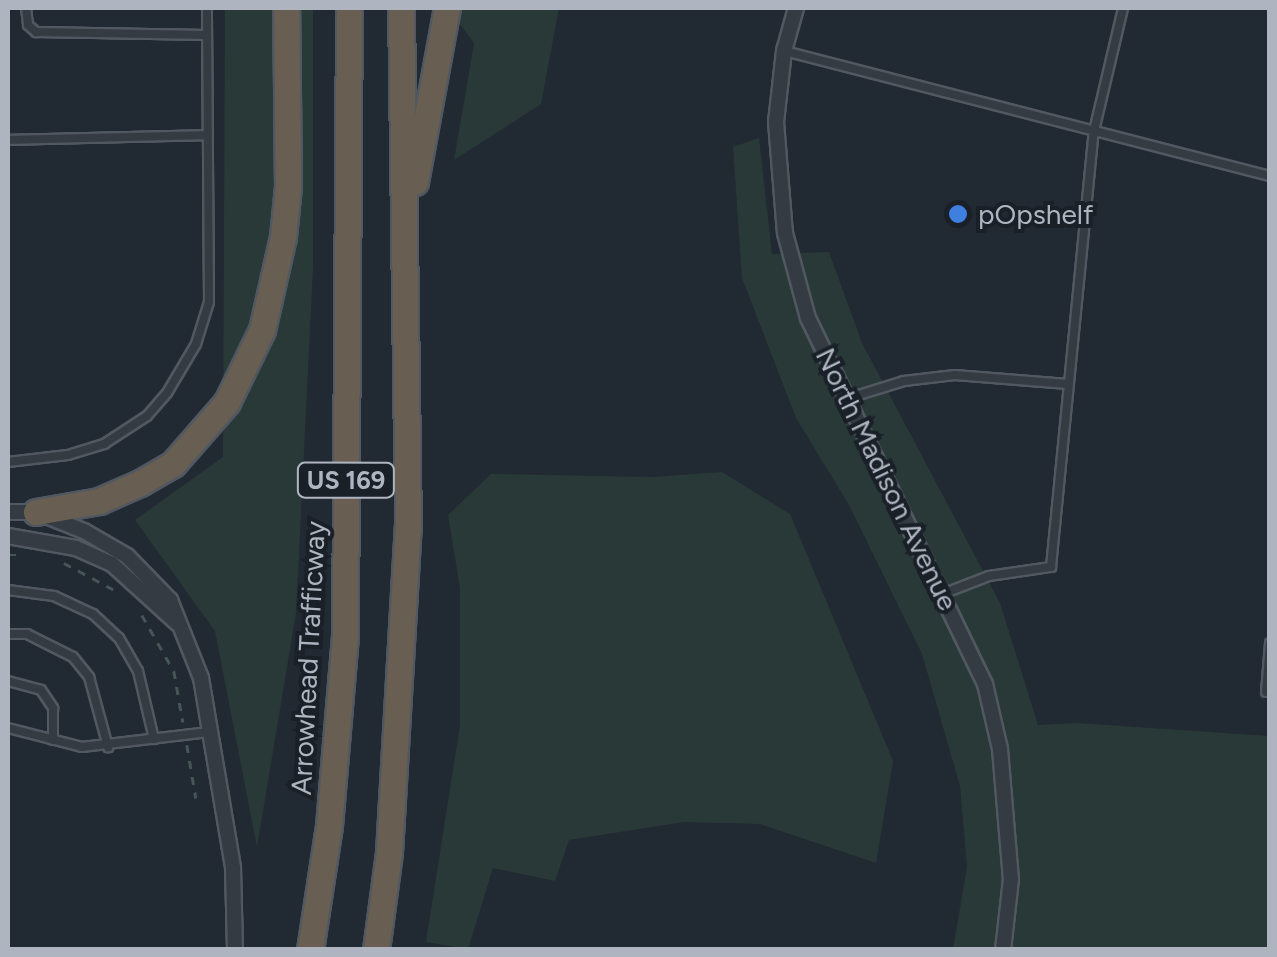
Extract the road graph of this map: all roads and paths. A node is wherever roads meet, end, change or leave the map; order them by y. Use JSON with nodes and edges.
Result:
{"nodes":[{"id":1,"x":26,"y":8,"type":"edge"},
{"id":2,"x":206,"y":8,"type":"edge"},
{"id":3,"x":286,"y":8,"type":"edge"},
{"id":4,"x":349,"y":8,"type":"edge"},
{"id":5,"x":402,"y":8,"type":"edge"},
{"id":6,"x":448,"y":8,"type":"edge"},
{"id":7,"x":796,"y":8,"type":"edge"},
{"id":8,"x":1123,"y":8,"type":"edge"},
{"id":9,"x":207,"y":35,"type":"junction"},
{"id":10,"x":784,"y":51,"type":"junction"},
{"id":11,"x":1094,"y":132,"type":"junction"},
{"id":12,"x":208,"y":135,"type":"junction"},
{"id":13,"x":8,"y":140,"type":"edge"},
{"id":14,"x":1270,"y":176,"type":"edge"},
{"id":15,"x":404,"y":241,"type":"junction"},
{"id":16,"x":1068,"y":384,"type":"junction"},
{"id":17,"x":850,"y":398,"type":"junction"},
{"id":18,"x":8,"y":462,"type":"edge"},
{"id":19,"x":8,"y":512,"type":"edge"},
{"id":20,"x":34,"y":524,"type":"junction"},
{"id":21,"x":8,"y":536,"type":"edge"},
{"id":22,"x":8,"y":590,"type":"edge"},
{"id":23,"x":945,"y":593,"type":"junction"},
{"id":24,"x":186,"y":632,"type":"junction"},
{"id":25,"x":8,"y":634,"type":"edge"},
{"id":26,"x":1270,"y":643,"type":"edge"},
{"id":27,"x":8,"y":681,"type":"edge"},
{"id":28,"x":1266,"y":692,"type":"dead end"},
{"id":29,"x":8,"y":728,"type":"edge"},
{"id":30,"x":210,"y":732,"type":"junction"},
{"id":31,"x":53,"y":740,"type":"junction"},
{"id":32,"x":154,"y":740,"type":"junction"},
{"id":33,"x":108,"y":747,"type":"junction"},
{"id":34,"x":235,"y":950,"type":"edge"},
{"id":35,"x":310,"y":950,"type":"edge"},
{"id":36,"x":376,"y":950,"type":"edge"},
{"id":37,"x":1003,"y":950,"type":"edge"}],
"edges":[{"from":1,"to":9,"type":"lane"},
{"from":2,"to":9,"type":"lane"},
{"from":3,"to":20,"type":"highway"},
{"from":4,"to":35,"type":"highway","name":"Arrowhead Trafficway","number":"US 169"},
{"from":5,"to":15,"type":"highway","number":"US 169"},
{"from":6,"to":15,"type":"highway"},
{"from":7,"to":10,"type":"street","name":"North Madison Avenue"},
{"from":8,"to":11,"type":"lane"},
{"from":9,"to":12,"type":"lane"},
{"from":10,"to":11,"type":"lane"},
{"from":10,"to":17,"type":"street","name":"North Madison Avenue"},
{"from":11,"to":14,"type":"lane"},
{"from":11,"to":16,"type":"lane"},
{"from":12,"to":13,"type":"lane"},
{"from":12,"to":18,"type":"lane"},
{"from":15,"to":36,"type":"highway","number":"US 169"},
{"from":16,"to":17,"type":"lane"},
{"from":16,"to":23,"type":"lane"},
{"from":17,"to":23,"type":"street","name":"North Madison Avenue"},
{"from":19,"to":20,"type":"street"},
{"from":20,"to":21,"type":"street"},
{"from":20,"to":24,"type":"street"},
{"from":20,"to":24,"type":"street"},
{"from":22,"to":32,"type":"lane"},
{"from":23,"to":37,"type":"street","name":"North Madison Avenue"},
{"from":24,"to":30,"type":"street"},
{"from":25,"to":33,"type":"lane"},
{"from":26,"to":28,"type":"lane"},
{"from":27,"to":31,"type":"lane"},
{"from":29,"to":31,"type":"lane"},
{"from":30,"to":32,"type":"lane"},
{"from":30,"to":34,"type":"street"},
{"from":31,"to":33,"type":"lane"},
{"from":32,"to":33,"type":"lane"}]}
